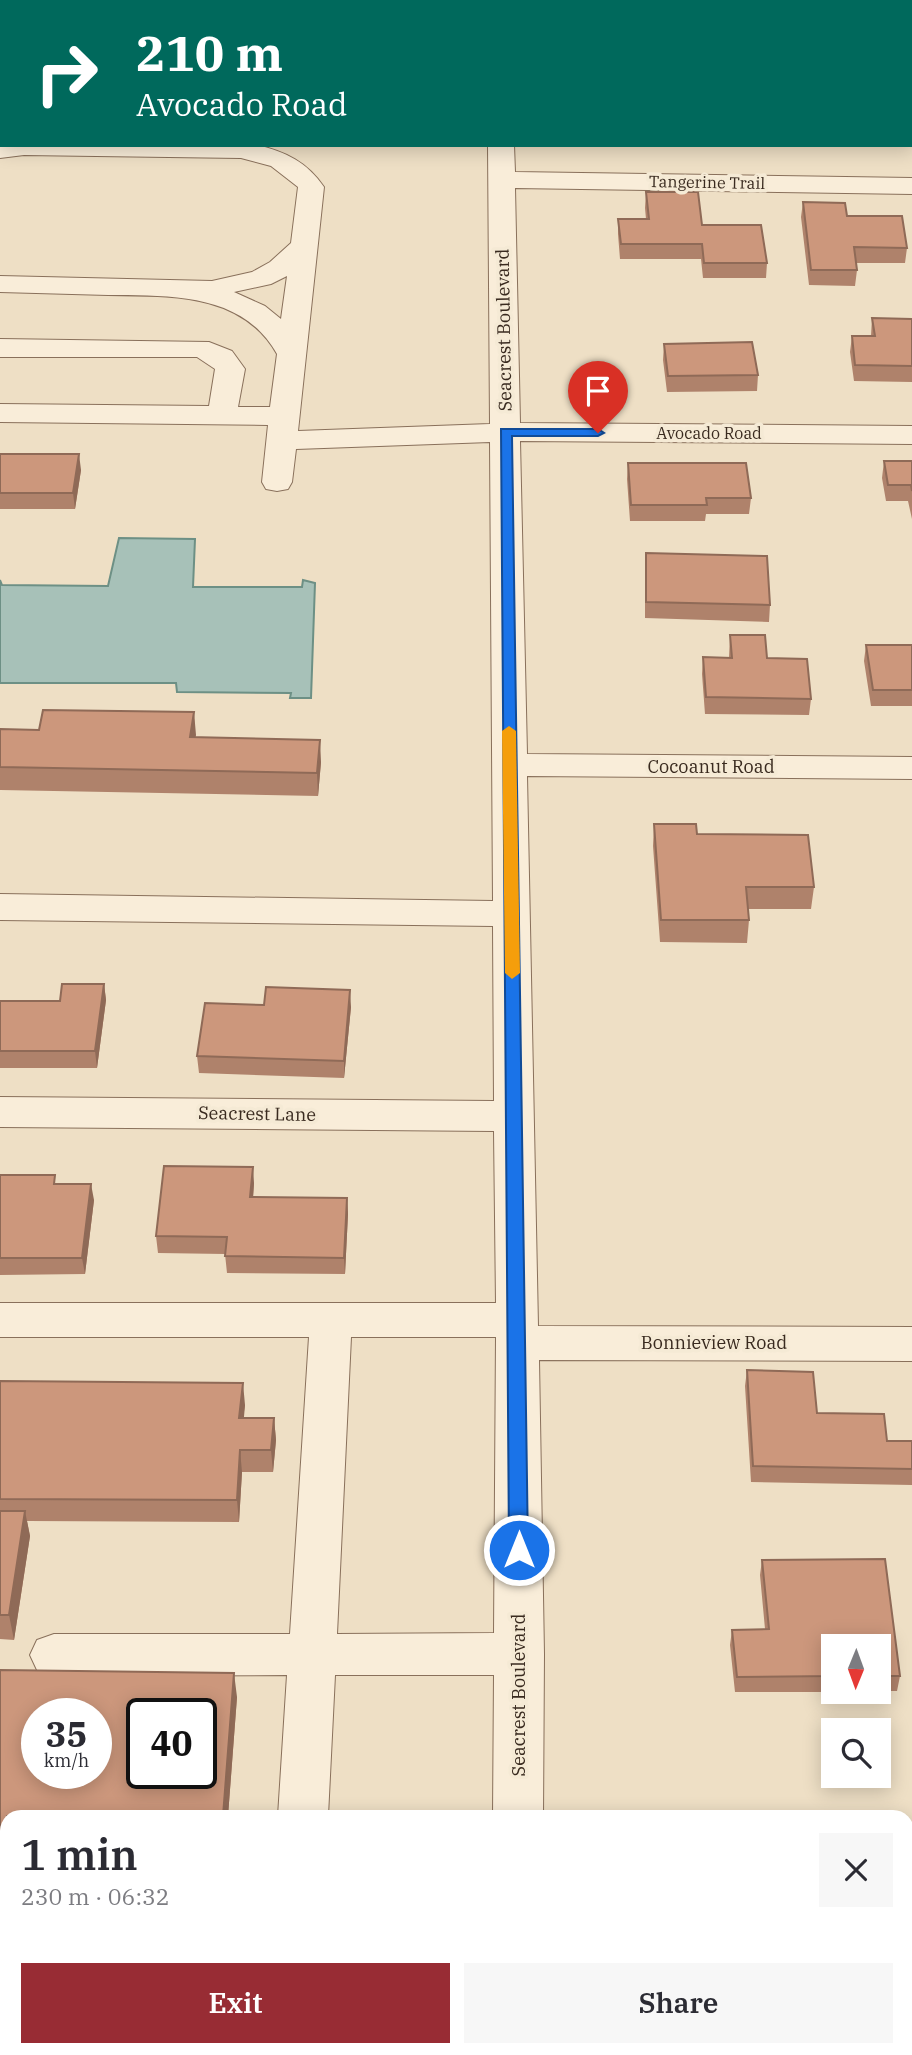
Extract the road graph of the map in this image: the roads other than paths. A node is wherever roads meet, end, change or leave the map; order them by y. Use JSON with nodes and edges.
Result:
{"nodes":[{"id":1,"x":0,"y":150,"type":"edge"},
{"id":2,"x":502,"y":162,"type":"edge"},
{"id":3,"x":912,"y":186,"type":"edge"},
{"id":4,"x":305,"y":244,"type":"junction"},
{"id":5,"x":0,"y":284,"type":"edge"},
{"id":6,"x":191,"y":289,"type":"junction"},
{"id":7,"x":0,"y":348,"type":"edge"},
{"id":8,"x":292,"y":355,"type":"junction"},
{"id":9,"x":0,"y":413,"type":"edge"},
{"id":10,"x":222,"y":415,"type":"junction"},
{"id":11,"x":283,"y":428,"type":"junction"},
{"id":12,"x":505,"y":432,"type":"junction"},
{"id":13,"x":912,"y":435,"type":"edge"},
{"id":14,"x":277,"y":482,"type":"dead end"},
{"id":15,"x":510,"y":765,"type":"junction"},
{"id":16,"x":912,"y":768,"type":"edge"},
{"id":17,"x":0,"y":907,"type":"edge"},
{"id":18,"x":512,"y":914,"type":"junction"},
{"id":19,"x":0,"y":1112,"type":"edge"},
{"id":20,"x":514,"y":1116,"type":"junction"},
{"id":21,"x":0,"y":1320,"type":"edge"},
{"id":22,"x":331,"y":1320,"type":"junction"},
{"id":23,"x":517,"y":1331,"type":"junction"},
{"id":24,"x":912,"y":1344,"type":"edge"},
{"id":25,"x":313,"y":1654,"type":"junction"},
{"id":26,"x":520,"y":1654,"type":"junction"},
{"id":27,"x":54,"y":1655,"type":"dead end"},
{"id":28,"x":303,"y":1810,"type":"edge"},
{"id":29,"x":518,"y":1810,"type":"edge"}],
"edges":[{"from":1,"to":4,"type":"street"},
{"from":2,"to":3,"type":"street","name":"Tangerine Trail"},
{"from":2,"to":12,"type":"street","name":"Seacrest Boulevard"},
{"from":4,"to":6,"type":"street"},
{"from":4,"to":8,"type":"street"},
{"from":5,"to":6,"type":"street"},
{"from":6,"to":8,"type":"street"},
{"from":7,"to":10,"type":"street"},
{"from":8,"to":11,"type":"street"},
{"from":9,"to":10,"type":"street","name":"Avocado Road"},
{"from":10,"to":11,"type":"street","name":"Avocado Road"},
{"from":11,"to":12,"type":"street","name":"Avocado Road"},
{"from":11,"to":14,"type":"street"},
{"from":12,"to":13,"type":"street","name":"Avocado Road"},
{"from":12,"to":15,"type":"street","name":"Seacrest Boulevard"},
{"from":15,"to":16,"type":"street","name":"Cocoanut Road"},
{"from":15,"to":18,"type":"street","name":"Seacrest Boulevard"},
{"from":17,"to":18,"type":"street"},
{"from":18,"to":20,"type":"street","name":"Seacrest Boulevard"},
{"from":19,"to":20,"type":"street","name":"Seacrest Lane"},
{"from":20,"to":23,"type":"street","name":"Seacrest Boulevard"},
{"from":21,"to":22,"type":"street","name":"Bonnieview Road"},
{"from":22,"to":23,"type":"street","name":"Bonnieview Road"},
{"from":22,"to":25,"type":"street"},
{"from":23,"to":24,"type":"street","name":"Bonnieview Road"},
{"from":23,"to":26,"type":"street","name":"Seacrest Boulevard"},
{"from":25,"to":26,"type":"street"},
{"from":25,"to":27,"type":"street"},
{"from":25,"to":28,"type":"street"},
{"from":26,"to":29,"type":"street","name":"Seacrest Boulevard"}]}
